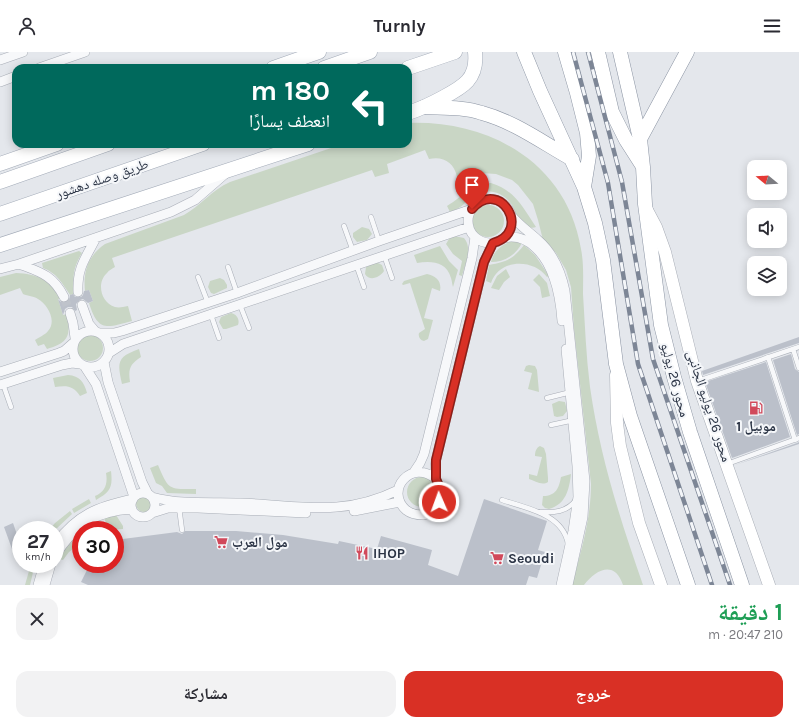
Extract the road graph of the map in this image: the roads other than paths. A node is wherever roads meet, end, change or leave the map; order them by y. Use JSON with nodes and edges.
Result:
{"nodes":[{"id":1,"x":22,"y":52,"type":"edge"},
{"id":2,"x":86,"y":52,"type":"edge"},
{"id":3,"x":319,"y":52,"type":"edge"},
{"id":4,"x":370,"y":52,"type":"edge"},
{"id":5,"x":455,"y":52,"type":"edge"},
{"id":6,"x":475,"y":52,"type":"edge"},
{"id":7,"x":524,"y":52,"type":"edge"},
{"id":8,"x":565,"y":52,"type":"edge"},
{"id":9,"x":598,"y":52,"type":"edge"},
{"id":10,"x":620,"y":52,"type":"edge"},
{"id":11,"x":687,"y":52,"type":"edge"},
{"id":12,"x":0,"y":60,"type":"edge"},
{"id":13,"x":51,"y":64,"type":"edge"},
{"id":14,"x":285,"y":64,"type":"edge"},
{"id":15,"x":336,"y":64,"type":"edge"},
{"id":16,"x":412,"y":67,"type":"edge"},
{"id":17,"x":12,"y":78,"type":"edge"},
{"id":18,"x":0,"y":82,"type":"edge"},
{"id":19,"x":424,"y":107,"type":"junction"},
{"id":20,"x":412,"y":112,"type":"edge"},
{"id":21,"x":640,"y":139,"type":"junction"},
{"id":22,"x":46,"y":148,"type":"edge"},
{"id":23,"x":97,"y":148,"type":"edge"},
{"id":24,"x":191,"y":148,"type":"edge"},
{"id":25,"x":296,"y":148,"type":"edge"},
{"id":26,"x":572,"y":160,"type":"junction"},
{"id":27,"x":0,"y":164,"type":"edge"},
{"id":28,"x":643,"y":167,"type":"junction"},
{"id":29,"x":228,"y":170,"type":"junction"},
{"id":30,"x":0,"y":182,"type":"edge"},
{"id":31,"x":584,"y":187,"type":"junction"},
{"id":32,"x":644,"y":204,"type":"junction"},
{"id":33,"x":472,"y":209,"type":"junction"},
{"id":34,"x":0,"y":214,"type":"edge"},
{"id":35,"x":511,"y":214,"type":"junction"},
{"id":36,"x":371,"y":217,"type":"dead end"},
{"id":37,"x":344,"y":226,"type":"dead end"},
{"id":38,"x":469,"y":227,"type":"junction"},
{"id":39,"x":475,"y":237,"type":"junction"},
{"id":40,"x":96,"y":238,"type":"junction"},
{"id":41,"x":504,"y":238,"type":"junction"},
{"id":42,"x":379,"y":241,"type":"junction"},
{"id":43,"x":493,"y":243,"type":"junction"},
{"id":44,"x":0,"y":245,"type":"edge"},
{"id":45,"x":353,"y":251,"type":"junction"},
{"id":46,"x":384,"y":255,"type":"junction"},
{"id":47,"x":19,"y":264,"type":"junction"},
{"id":48,"x":356,"y":264,"type":"junction"},
{"id":49,"x":228,"y":267,"type":"dead end"},
{"id":50,"x":0,"y":269,"type":"edge"},
{"id":51,"x":198,"y":277,"type":"dead end"},
{"id":52,"x":392,"y":278,"type":"dead end"},
{"id":53,"x":364,"y":287,"type":"dead end"},
{"id":54,"x":78,"y":292,"type":"dead end"},
{"id":55,"x":238,"y":293,"type":"junction"},
{"id":56,"x":64,"y":297,"type":"tunnel mouth"},
{"id":57,"x":208,"y":303,"type":"junction"},
{"id":58,"x":82,"y":305,"type":"dead end"},
{"id":59,"x":240,"y":305,"type":"junction"},
{"id":60,"x":70,"y":313,"type":"tunnel mouth"},
{"id":61,"x":211,"y":315,"type":"junction"},
{"id":62,"x":249,"y":328,"type":"dead end"},
{"id":63,"x":98,"y":332,"type":"junction"},
{"id":64,"x":219,"y":338,"type":"dead end"},
{"id":65,"x":74,"y":341,"type":"junction"},
{"id":66,"x":799,"y":347,"type":"edge"},
{"id":67,"x":793,"y":349,"type":"junction"},
{"id":68,"x":768,"y":357,"type":"junction"},
{"id":69,"x":106,"y":358,"type":"junction"},
{"id":70,"x":616,"y":364,"type":"junction"},
{"id":71,"x":82,"y":365,"type":"junction"},
{"id":72,"x":799,"y":368,"type":"edge"},
{"id":73,"x":0,"y":372,"type":"edge"},
{"id":74,"x":697,"y":381,"type":"junction"},
{"id":75,"x":2,"y":385,"type":"edge"},
{"id":76,"x":573,"y":392,"type":"junction"},
{"id":77,"x":547,"y":398,"type":"dead end"},
{"id":78,"x":11,"y":407,"type":"dead end"},
{"id":79,"x":576,"y":420,"type":"junction"},
{"id":80,"x":551,"y":425,"type":"dead end"},
{"id":81,"x":797,"y":439,"type":"edge"},
{"id":82,"x":727,"y":464,"type":"junction"},
{"id":83,"x":414,"y":472,"type":"junction"},
{"id":84,"x":436,"y":479,"type":"junction"},
{"id":85,"x":398,"y":490,"type":"junction"},
{"id":86,"x":150,"y":495,"type":"junction"},
{"id":87,"x":578,"y":497,"type":"junction"},
{"id":88,"x":133,"y":498,"type":"junction"},
{"id":89,"x":502,"y":500,"type":"dead end"},
{"id":90,"x":400,"y":502,"type":"junction"},
{"id":91,"x":179,"y":505,"type":"junction"},
{"id":92,"x":132,"y":510,"type":"junction"},
{"id":93,"x":538,"y":512,"type":"junction"},
{"id":94,"x":152,"y":513,"type":"junction"},
{"id":95,"x":182,"y":530,"type":"dead end"},
{"id":96,"x":64,"y":533,"type":"edge"},
{"id":97,"x":64,"y":544,"type":"edge"},
{"id":98,"x":569,"y":548,"type":"junction"},
{"id":99,"x":41,"y":573,"type":"edge"},
{"id":100,"x":48,"y":573,"type":"edge"},
{"id":101,"x":38,"y":585,"type":"edge"},
{"id":102,"x":45,"y":585,"type":"edge"},
{"id":103,"x":561,"y":585,"type":"edge"},
{"id":104,"x":568,"y":585,"type":"edge"},
{"id":105,"x":661,"y":585,"type":"edge"},
{"id":106,"x":688,"y":585,"type":"edge"},
{"id":107,"x":742,"y":585,"type":"edge"},
{"id":108,"x":769,"y":585,"type":"edge"}],
"edges":[{"from":1,"to":12,"type":"street"},
{"from":2,"to":13,"type":"street"},
{"from":3,"to":14,"type":"main road"},
{"from":4,"to":15,"type":"main road"},
{"from":5,"to":16,"type":"main road"},
{"from":6,"to":19,"type":"main road"},
{"from":7,"to":26,"type":"main road"},
{"from":8,"to":31,"type":"main road"},
{"from":9,"to":28,"type":"main road"},
{"from":10,"to":21,"type":"main road","name":"محور 26 يوليو"},
{"from":11,"to":21,"type":"main road"},
{"from":17,"to":18,"type":"street"},
{"from":19,"to":20,"type":"main road"},
{"from":19,"to":26,"type":"main road"},
{"from":21,"to":28,"type":"main road","name":"محور 26 يوليو"},
{"from":22,"to":27,"type":"main road"},
{"from":23,"to":30,"type":"main road"},
{"from":24,"to":34,"type":"main road","name":"طريق وصله دهشور"},
{"from":25,"to":29,"type":"main road"},
{"from":26,"to":31,"type":"main road"},
{"from":28,"to":32,"type":"main road","name":"محور 26 يوليو"},
{"from":29,"to":40,"type":"street"},
{"from":29,"to":44,"type":"main road"},
{"from":31,"to":70,"type":"main road"},
{"from":32,"to":74,"type":"main road","name":"محور 26 يوليو الجانبى"},
{"from":32,"to":107,"type":"main road","name":"محور 26 يوليو"},
{"from":33,"to":35,"type":"street"},
{"from":33,"to":38,"type":"street"},
{"from":33,"to":42,"type":"street"},
{"from":35,"to":41,"type":"street"},
{"from":35,"to":76,"type":"street"},
{"from":36,"to":42,"type":"lane"},
{"from":37,"to":45,"type":"lane"},
{"from":38,"to":39,"type":"street"},
{"from":38,"to":46,"type":"street"},
{"from":39,"to":43,"type":"street"},
{"from":39,"to":83,"type":"street"},
{"from":40,"to":47,"type":"street"},
{"from":40,"to":54,"type":"street"},
{"from":41,"to":43,"type":"street"},
{"from":41,"to":76,"type":"street"},
{"from":42,"to":45,"type":"street"},
{"from":43,"to":84,"type":"street"},
{"from":45,"to":55,"type":"street"},
{"from":46,"to":48,"type":"street"},
{"from":46,"to":52,"type":"lane"},
{"from":47,"to":50,"type":"street"},
{"from":47,"to":56,"type":"street"},
{"from":48,"to":53,"type":"lane"},
{"from":48,"to":59,"type":"street"},
{"from":49,"to":55,"type":"lane"},
{"from":51,"to":57,"type":"lane"},
{"from":55,"to":57,"type":"street"},
{"from":57,"to":63,"type":"street"},
{"from":58,"to":63,"type":"street"},
{"from":59,"to":61,"type":"street"},
{"from":59,"to":62,"type":"lane"},
{"from":60,"to":65,"type":"street"},
{"from":61,"to":64,"type":"lane"},
{"from":61,"to":69,"type":"street"},
{"from":63,"to":65,"type":"street"},
{"from":63,"to":69,"type":"street"},
{"from":65,"to":71,"type":"street"},
{"from":65,"to":73,"type":"street"},
{"from":66,"to":67,"type":"lane"},
{"from":67,"to":68,"type":"lane"},
{"from":67,"to":72,"type":"lane"},
{"from":68,"to":74,"type":"lane"},
{"from":68,"to":81,"type":"lane"},
{"from":69,"to":71,"type":"street"},
{"from":69,"to":86,"type":"street"},
{"from":70,"to":105,"type":"main road"},
{"from":70,"to":106,"type":"main road"},
{"from":71,"to":75,"type":"street"},
{"from":71,"to":88,"type":"street"},
{"from":74,"to":82,"type":"main road","name":"محور 26 يوليو الجانبى"},
{"from":75,"to":78,"type":"lane"},
{"from":76,"to":77,"type":"lane"},
{"from":76,"to":79,"type":"street"},
{"from":79,"to":80,"type":"lane"},
{"from":79,"to":87,"type":"street"},
{"from":79,"to":104,"type":"street"},
{"from":81,"to":82,"type":"lane"},
{"from":82,"to":108,"type":"main road","name":"محور 26 يوليو الجانبى"},
{"from":83,"to":84,"type":"street"},
{"from":83,"to":85,"type":"street"},
{"from":84,"to":90,"type":"street"},
{"from":85,"to":90,"type":"street"},
{"from":85,"to":91,"type":"street"},
{"from":86,"to":88,"type":"street"},
{"from":86,"to":91,"type":"street"},
{"from":86,"to":94,"type":"street"},
{"from":87,"to":93,"type":"lane"},
{"from":87,"to":98,"type":"street"},
{"from":88,"to":92,"type":"street"},
{"from":88,"to":96,"type":"street"},
{"from":89,"to":93,"type":"lane"},
{"from":90,"to":91,"type":"street"},
{"from":91,"to":94,"type":"street"},
{"from":91,"to":95,"type":"lane"},
{"from":92,"to":94,"type":"street"},
{"from":92,"to":97,"type":"street"},
{"from":93,"to":98,"type":"lane"},
{"from":98,"to":103,"type":"street"},
{"from":99,"to":101,"type":"street"},
{"from":100,"to":102,"type":"street"}]}
